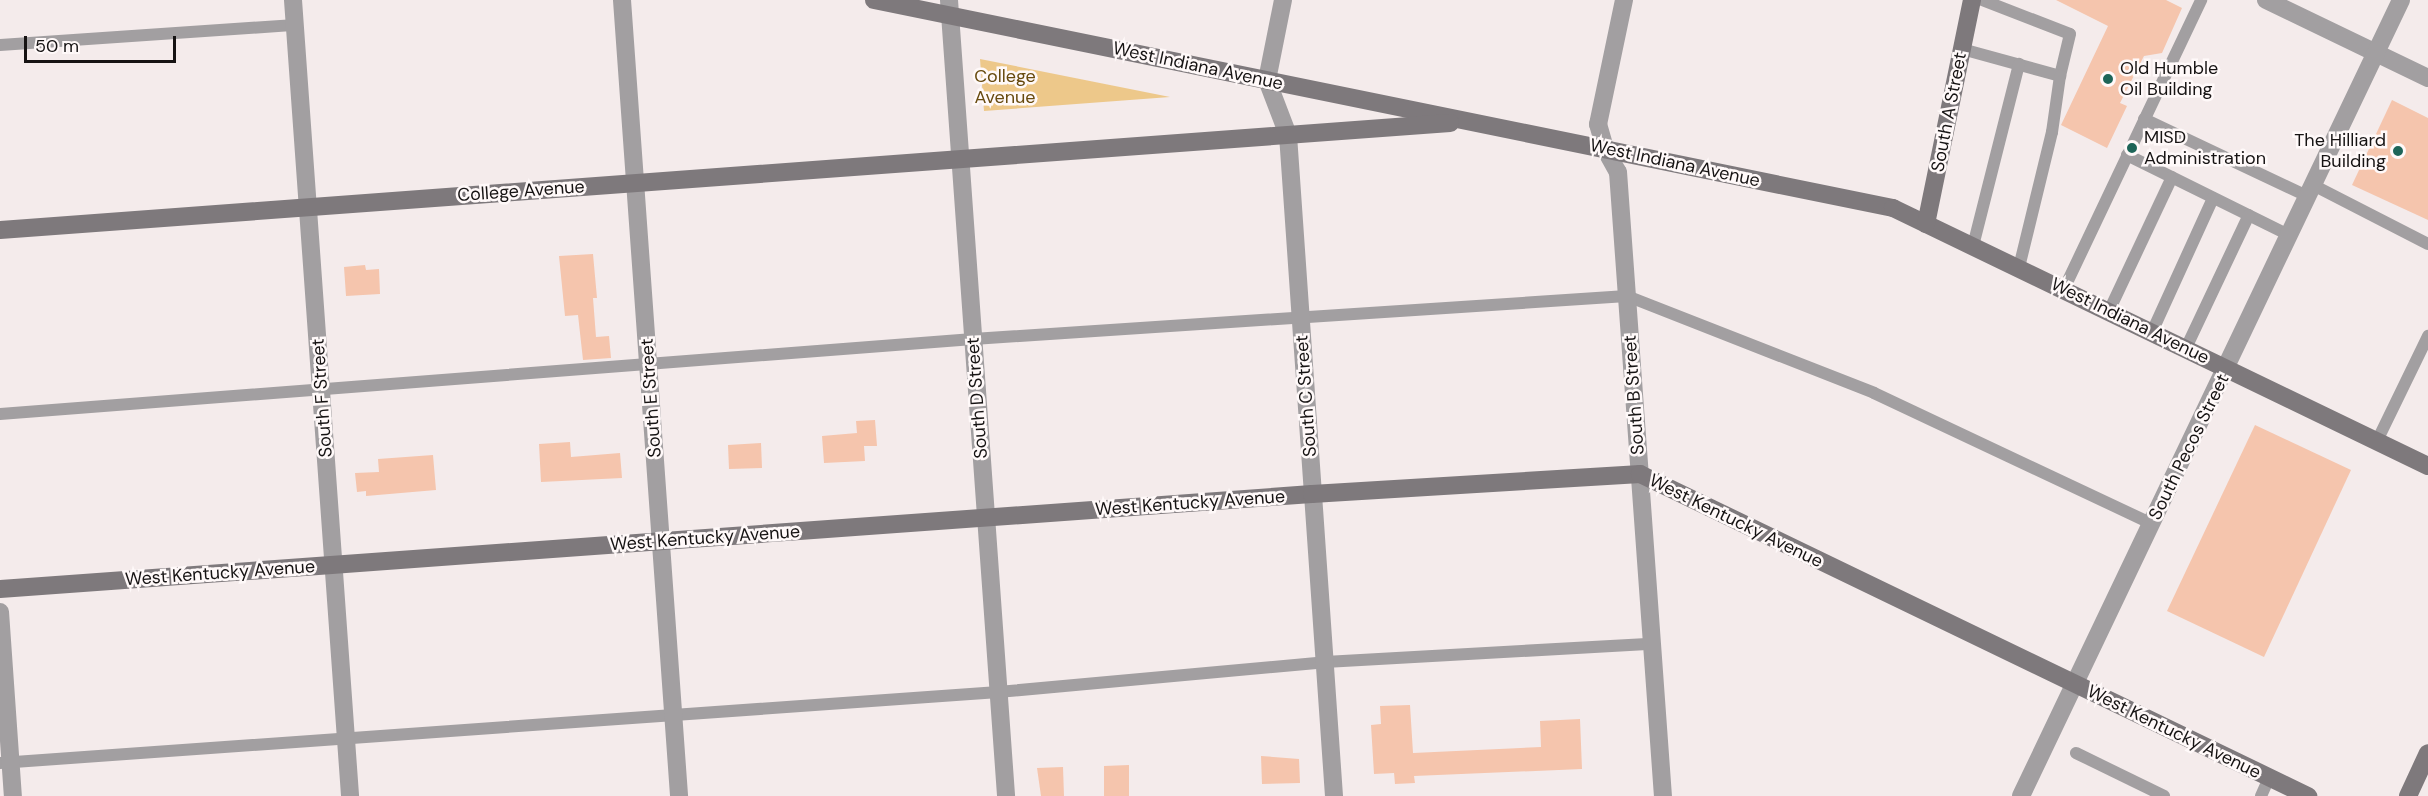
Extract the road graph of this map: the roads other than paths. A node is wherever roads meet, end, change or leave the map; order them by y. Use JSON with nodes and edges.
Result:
{"nodes":[{"id":1,"x":293,"y":0,"type":"edge"},
{"id":2,"x":622,"y":0,"type":"edge"},
{"id":3,"x":874,"y":0,"type":"edge"},
{"id":4,"x":1283,"y":0,"type":"edge"},
{"id":5,"x":1624,"y":0,"type":"edge"},
{"id":6,"x":1972,"y":0,"type":"edge"},
{"id":7,"x":1982,"y":0,"type":"edge"},
{"id":8,"x":2201,"y":0,"type":"edge"},
{"id":9,"x":2266,"y":0,"type":"edge"},
{"id":10,"x":2401,"y":0,"type":"edge"},
{"id":11,"x":950,"y":8,"type":"edge"},
{"id":12,"x":295,"y":25,"type":"junction"},
{"id":13,"x":0,"y":45,"type":"edge"},
{"id":14,"x":1962,"y":49,"type":"junction"},
{"id":15,"x":2375,"y":53,"type":"junction"},
{"id":16,"x":2019,"y":64,"type":"junction"},
{"id":17,"x":2060,"y":76,"type":"junction"},
{"id":18,"x":2428,"y":78,"type":"edge"},
{"id":19,"x":1267,"y":80,"type":"junction"},
{"id":20,"x":2144,"y":118,"type":"junction"},
{"id":21,"x":1473,"y":122,"type":"junction"},
{"id":22,"x":1288,"y":135,"type":"junction"},
{"id":23,"x":1605,"y":148,"type":"junction"},
{"id":24,"x":2127,"y":155,"type":"junction"},
{"id":25,"x":960,"y":159,"type":"junction"},
{"id":26,"x":2172,"y":177,"type":"junction"},
{"id":27,"x":635,"y":183,"type":"junction"},
{"id":28,"x":2310,"y":191,"type":"junction"},
{"id":29,"x":2213,"y":198,"type":"junction"},
{"id":30,"x":308,"y":207,"type":"junction"},
{"id":31,"x":2249,"y":215,"type":"junction"},
{"id":32,"x":1926,"y":224,"type":"junction"},
{"id":33,"x":0,"y":230,"type":"edge"},
{"id":34,"x":2289,"y":235,"type":"junction"},
{"id":35,"x":2428,"y":244,"type":"edge"},
{"id":36,"x":1973,"y":246,"type":"junction"},
{"id":37,"x":2019,"y":267,"type":"junction"},
{"id":38,"x":2064,"y":289,"type":"junction"},
{"id":39,"x":1627,"y":296,"type":"junction"},
{"id":40,"x":2109,"y":311,"type":"junction"},
{"id":41,"x":1300,"y":316,"type":"junction"},
{"id":42,"x":2152,"y":332,"type":"junction"},
{"id":43,"x":2428,"y":336,"type":"edge"},
{"id":44,"x":973,"y":339,"type":"junction"},
{"id":45,"x":2186,"y":348,"type":"junction"},
{"id":46,"x":648,"y":363,"type":"junction"},
{"id":47,"x":2227,"y":368,"type":"junction"},
{"id":48,"x":321,"y":388,"type":"junction"},
{"id":49,"x":0,"y":414,"type":"edge"},
{"id":50,"x":2377,"y":441,"type":"junction"},
{"id":51,"x":2428,"y":466,"type":"edge"},
{"id":52,"x":1640,"y":474,"type":"junction"},
{"id":53,"x":1312,"y":494,"type":"junction"},
{"id":54,"x":985,"y":518,"type":"junction"},
{"id":55,"x":2152,"y":524,"type":"junction"},
{"id":56,"x":661,"y":541,"type":"junction"},
{"id":57,"x":334,"y":564,"type":"junction"},
{"id":58,"x":0,"y":590,"type":"edge"},
{"id":59,"x":0,"y":612,"type":"edge"},
{"id":60,"x":1652,"y":644,"type":"junction"},
{"id":61,"x":1325,"y":662,"type":"junction"},
{"id":62,"x":2075,"y":684,"type":"junction"},
{"id":63,"x":998,"y":692,"type":"junction"},
{"id":64,"x":673,"y":713,"type":"junction"},
{"id":65,"x":346,"y":737,"type":"junction"},
{"id":66,"x":2076,"y":753,"type":"dead end"},
{"id":67,"x":2428,"y":753,"type":"edge"},
{"id":68,"x":5,"y":763,"type":"edge"},
{"id":69,"x":2269,"y":778,"type":"junction"},
{"id":70,"x":13,"y":796,"type":"edge"},
{"id":71,"x":350,"y":796,"type":"edge"},
{"id":72,"x":679,"y":796,"type":"edge"},
{"id":73,"x":1006,"y":796,"type":"edge"},
{"id":74,"x":1334,"y":796,"type":"edge"},
{"id":75,"x":1663,"y":796,"type":"edge"},
{"id":76,"x":2022,"y":796,"type":"edge"},
{"id":77,"x":2164,"y":796,"type":"edge"},
{"id":78,"x":2261,"y":796,"type":"edge"},
{"id":79,"x":2308,"y":796,"type":"edge"},
{"id":80,"x":2408,"y":796,"type":"edge"}],
"edges":[{"from":1,"to":12,"type":"street","name":"South F Street"},
{"from":2,"to":27,"type":"street","name":"South E Street"},
{"from":3,"to":11,"type":"street","name":"West Indiana Avenue"},
{"from":4,"to":19,"type":"street"},
{"from":5,"to":23,"type":"street","name":"South B Street"},
{"from":6,"to":14,"type":"street","name":"South A Street"},
{"from":7,"to":17,"type":"lane"},
{"from":8,"to":20,"type":"lane"},
{"from":9,"to":15,"type":"street"},
{"from":10,"to":15,"type":"street","name":"South Pecos Street"},
{"from":11,"to":19,"type":"street","name":"West Indiana Avenue"},
{"from":11,"to":25,"type":"street","name":"South D Street"},
{"from":12,"to":13,"type":"lane"},
{"from":12,"to":30,"type":"street","name":"South F Street"},
{"from":14,"to":16,"type":"lane"},
{"from":14,"to":32,"type":"street","name":"South A Street"},
{"from":15,"to":18,"type":"street"},
{"from":15,"to":28,"type":"street","name":"South Pecos Street"},
{"from":16,"to":17,"type":"lane"},
{"from":16,"to":36,"type":"lane"},
{"from":17,"to":37,"type":"lane"},
{"from":19,"to":21,"type":"street","name":"West Indiana Avenue"},
{"from":19,"to":22,"type":"street","name":"South C Street"},
{"from":20,"to":24,"type":"lane"},
{"from":20,"to":28,"type":"lane"},
{"from":21,"to":22,"type":"street","name":"College Avenue"},
{"from":21,"to":23,"type":"street","name":"West Indiana Avenue"},
{"from":22,"to":25,"type":"street","name":"College Avenue"},
{"from":22,"to":41,"type":"street","name":"South C Street"},
{"from":23,"to":32,"type":"street","name":"West Indiana Avenue"},
{"from":23,"to":39,"type":"street","name":"South B Street"},
{"from":24,"to":26,"type":"lane"},
{"from":24,"to":38,"type":"lane"},
{"from":25,"to":27,"type":"street","name":"College Avenue"},
{"from":25,"to":44,"type":"street","name":"South D Street"},
{"from":26,"to":29,"type":"lane"},
{"from":26,"to":40,"type":"lane"},
{"from":27,"to":30,"type":"street","name":"College Avenue"},
{"from":27,"to":46,"type":"street","name":"South E Street"},
{"from":28,"to":34,"type":"street","name":"South Pecos Street"},
{"from":28,"to":35,"type":"lane"},
{"from":29,"to":31,"type":"lane"},
{"from":29,"to":42,"type":"lane"},
{"from":30,"to":33,"type":"street","name":"College Avenue"},
{"from":30,"to":48,"type":"street","name":"South F Street"},
{"from":31,"to":34,"type":"lane"},
{"from":31,"to":45,"type":"lane"},
{"from":32,"to":36,"type":"street","name":"West Indiana Avenue"},
{"from":34,"to":47,"type":"street","name":"South Pecos Street"},
{"from":36,"to":37,"type":"street","name":"West Indiana Avenue"},
{"from":37,"to":38,"type":"street","name":"West Indiana Avenue"},
{"from":38,"to":40,"type":"street","name":"West Indiana Avenue"},
{"from":39,"to":41,"type":"lane"},
{"from":39,"to":52,"type":"street","name":"South B Street"},
{"from":39,"to":55,"type":"lane"},
{"from":40,"to":42,"type":"street","name":"West Indiana Avenue"},
{"from":41,"to":44,"type":"lane"},
{"from":41,"to":53,"type":"street","name":"South C Street"},
{"from":42,"to":45,"type":"street","name":"West Indiana Avenue"},
{"from":43,"to":50,"type":"lane"},
{"from":44,"to":46,"type":"lane"},
{"from":44,"to":54,"type":"street","name":"South D Street"},
{"from":45,"to":47,"type":"street","name":"West Indiana Avenue"},
{"from":46,"to":48,"type":"lane"},
{"from":46,"to":56,"type":"street","name":"South E Street"},
{"from":47,"to":50,"type":"street","name":"West Indiana Avenue"},
{"from":47,"to":55,"type":"street","name":"South Pecos Street"},
{"from":48,"to":49,"type":"lane"},
{"from":48,"to":57,"type":"street","name":"South F Street"},
{"from":50,"to":51,"type":"street","name":"West Indiana Avenue"},
{"from":52,"to":53,"type":"street","name":"West Kentucky Avenue"},
{"from":52,"to":60,"type":"street","name":"South B Street"},
{"from":52,"to":62,"type":"street","name":"West Kentucky Avenue"},
{"from":53,"to":54,"type":"street","name":"West Kentucky Avenue"},
{"from":53,"to":61,"type":"street","name":"South C Street"},
{"from":54,"to":56,"type":"street","name":"West Kentucky Avenue"},
{"from":54,"to":63,"type":"street","name":"South D Street"},
{"from":55,"to":62,"type":"street","name":"South Pecos Street"},
{"from":56,"to":57,"type":"street","name":"West Kentucky Avenue"},
{"from":56,"to":64,"type":"street","name":"South E Street"},
{"from":57,"to":58,"type":"street","name":"West Kentucky Avenue"},
{"from":57,"to":65,"type":"street","name":"South F Street"},
{"from":59,"to":68,"type":"street"},
{"from":60,"to":61,"type":"lane"},
{"from":60,"to":75,"type":"street","name":"South B Street"},
{"from":61,"to":63,"type":"lane"},
{"from":61,"to":74,"type":"street","name":"South C Street"},
{"from":62,"to":69,"type":"street","name":"West Kentucky Avenue"},
{"from":62,"to":76,"type":"street","name":"South Pecos Street"},
{"from":63,"to":64,"type":"lane"},
{"from":63,"to":73,"type":"street","name":"South D Street"},
{"from":64,"to":65,"type":"lane"},
{"from":64,"to":72,"type":"street","name":"South E Street"},
{"from":65,"to":68,"type":"lane"},
{"from":65,"to":71,"type":"street","name":"South F Street"},
{"from":66,"to":77,"type":"lane"},
{"from":67,"to":80,"type":"street"},
{"from":68,"to":70,"type":"street"},
{"from":69,"to":78,"type":"lane"},
{"from":69,"to":79,"type":"street","name":"West Kentucky Avenue"}]}
